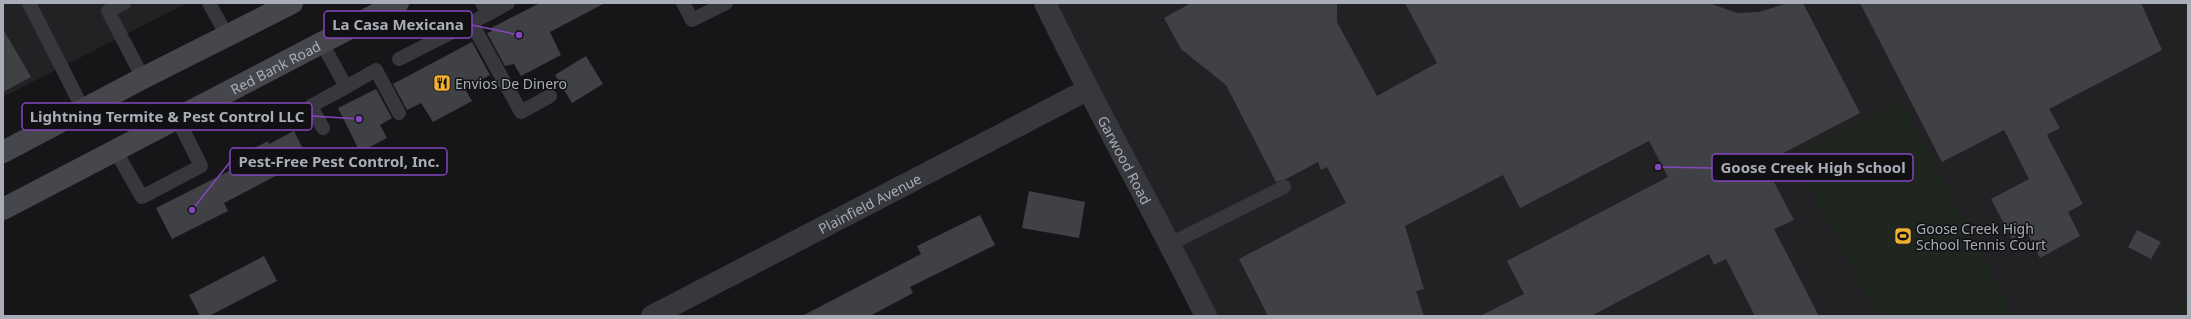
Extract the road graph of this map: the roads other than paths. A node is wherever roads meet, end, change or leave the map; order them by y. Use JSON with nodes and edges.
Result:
{"nodes":[{"id":1,"x":29,"y":3,"type":"edge"},
{"id":2,"x":124,"y":3,"type":"edge"},
{"id":3,"x":209,"y":3,"type":"edge"},
{"id":4,"x":292,"y":3,"type":"edge"},
{"id":5,"x":398,"y":3,"type":"edge"},
{"id":6,"x":508,"y":3,"type":"edge"},
{"id":7,"x":683,"y":3,"type":"edge"},
{"id":8,"x":726,"y":3,"type":"edge"},
{"id":9,"x":1045,"y":3,"type":"edge"},
{"id":10,"x":485,"y":8,"type":"edge"},
{"id":11,"x":471,"y":22,"type":"junction"},
{"id":12,"x":227,"y":36,"type":"junction"},
{"id":13,"x":322,"y":43,"type":"junction"},
{"id":14,"x":398,"y":59,"type":"dead end"},
{"id":15,"x":143,"y":78,"type":"junction"},
{"id":16,"x":346,"y":87,"type":"junction"},
{"id":17,"x":1087,"y":90,"type":"junction"},
{"id":18,"x":550,"y":96,"type":"dead end"},
{"id":19,"x":83,"y":109,"type":"junction"},
{"id":20,"x":399,"y":113,"type":"dead end"},
{"id":21,"x":177,"y":118,"type":"junction"},
{"id":22,"x":323,"y":128,"type":"dead end"},
{"id":23,"x":115,"y":150,"type":"junction"},
{"id":24,"x":3,"y":152,"type":"edge"},
{"id":25,"x":1284,"y":187,"type":"dead end"},
{"id":26,"x":3,"y":208,"type":"edge"},
{"id":27,"x":1170,"y":244,"type":"junction"},
{"id":28,"x":652,"y":316,"type":"edge"},
{"id":29,"x":1206,"y":316,"type":"edge"}],
"edges":[{"from":1,"to":19,"type":"lane"},
{"from":2,"to":15,"type":"lane"},
{"from":3,"to":12,"type":"lane"},
{"from":4,"to":12,"type":"main road"},
{"from":5,"to":13,"type":"main road","name":"Red Bank Road"},
{"from":6,"to":10,"type":"lane"},
{"from":7,"to":8,"type":"lane"},
{"from":9,"to":17,"type":"street","name":"Garwood Road"},
{"from":10,"to":11,"type":"lane"},
{"from":11,"to":14,"type":"lane"},
{"from":11,"to":18,"type":"lane"},
{"from":12,"to":15,"type":"main road"},
{"from":13,"to":16,"type":"lane"},
{"from":13,"to":21,"type":"main road","name":"Red Bank Road"},
{"from":15,"to":19,"type":"main road"},
{"from":16,"to":20,"type":"lane"},
{"from":16,"to":22,"type":"lane"},
{"from":17,"to":27,"type":"street","name":"Garwood Road"},
{"from":17,"to":28,"type":"street","name":"Plainfield Avenue"},
{"from":19,"to":24,"type":"main road"},
{"from":21,"to":23,"type":"main road","name":"Red Bank Road"},
{"from":21,"to":23,"type":"lane"},
{"from":23,"to":26,"type":"main road","name":"Red Bank Road"},
{"from":25,"to":27,"type":"lane"},
{"from":27,"to":29,"type":"street","name":"Garwood Road"}]}
